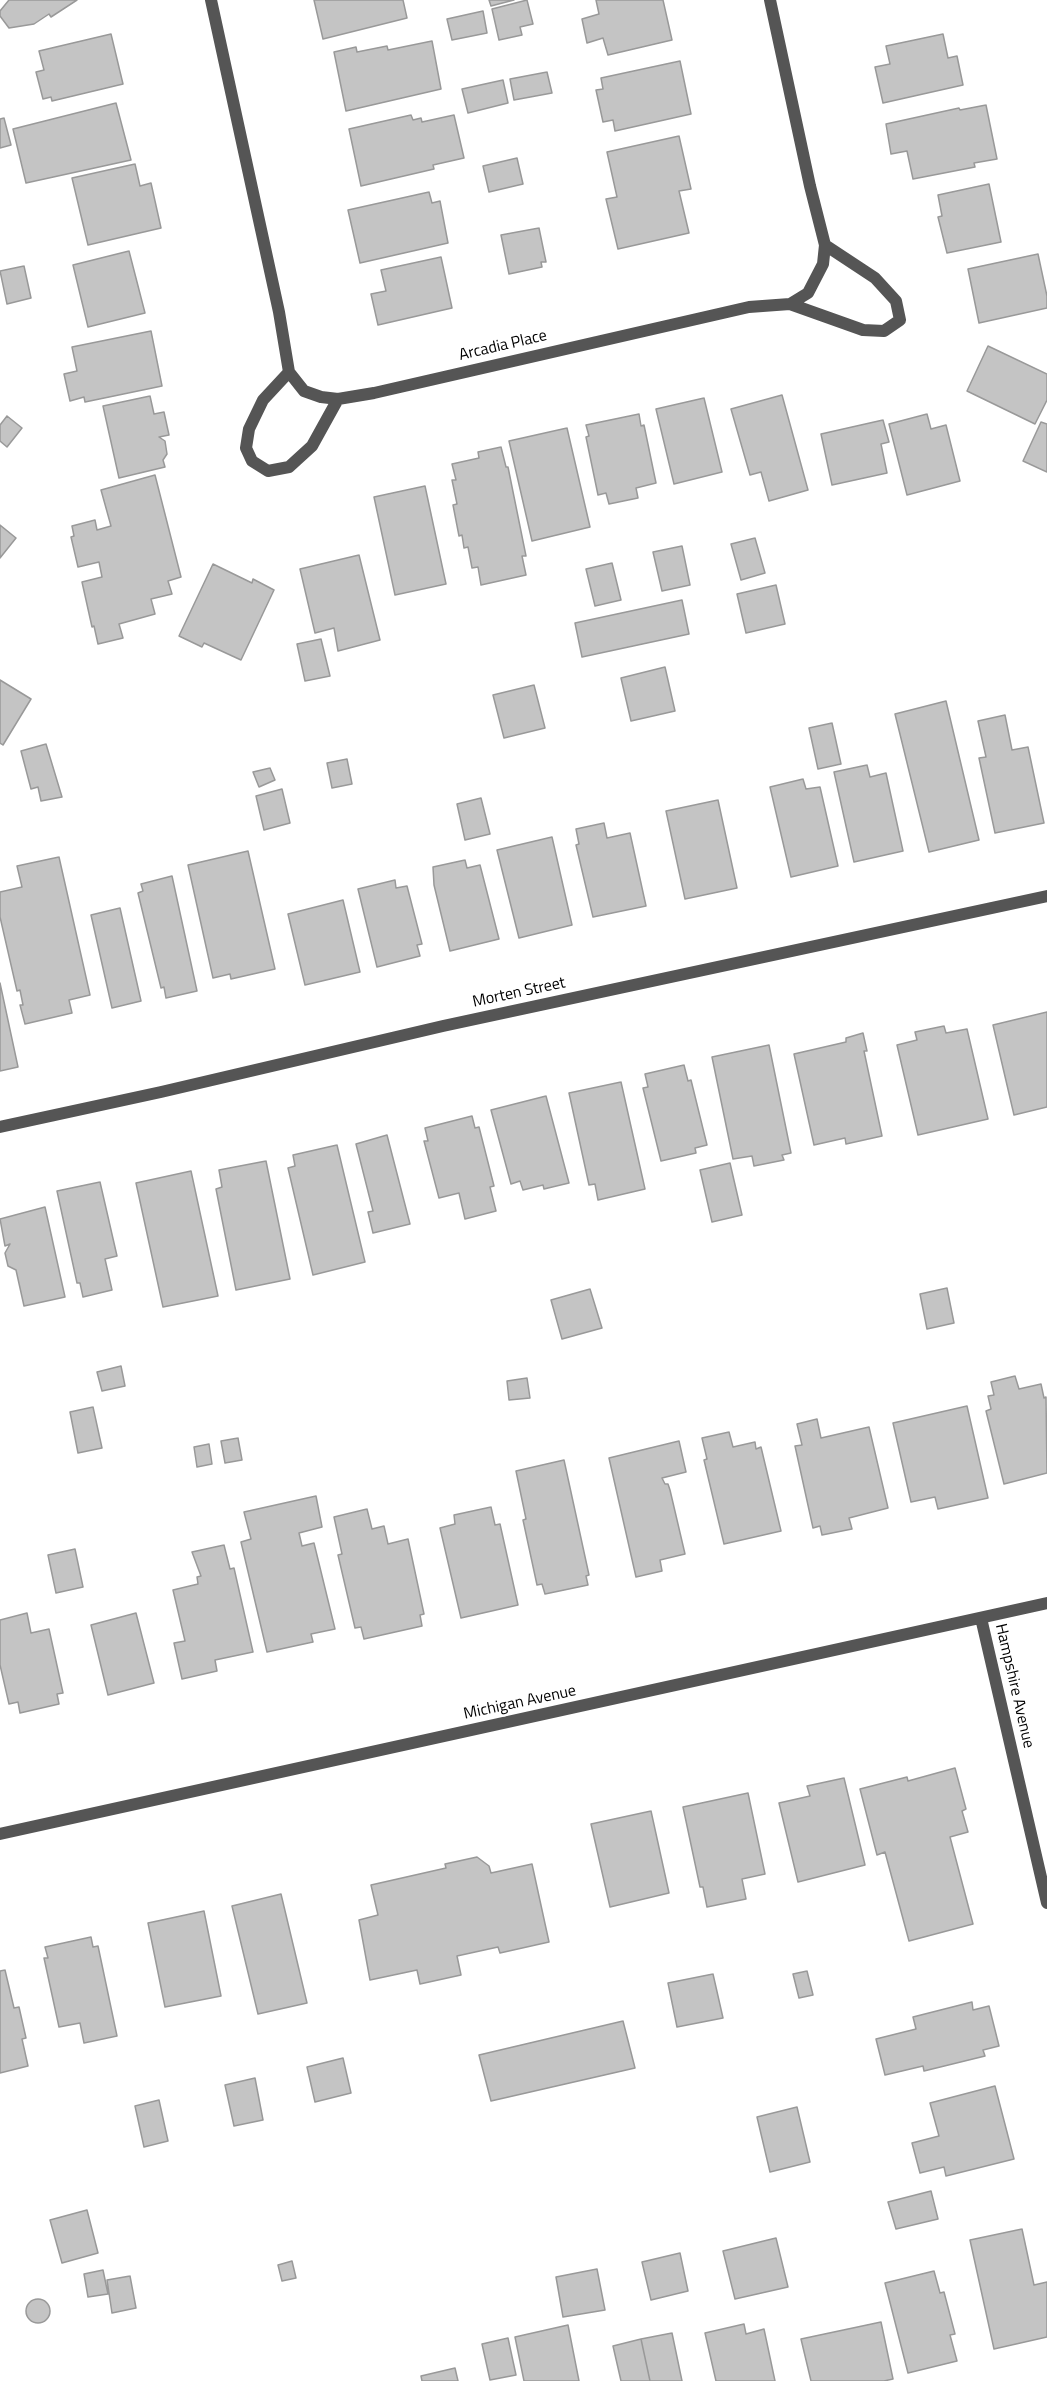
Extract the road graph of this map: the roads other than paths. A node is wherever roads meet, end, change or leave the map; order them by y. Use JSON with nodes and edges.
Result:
{"nodes":[{"id":1,"x":211,"y":0,"type":"edge"},
{"id":2,"x":770,"y":0,"type":"edge"},
{"id":3,"x":825,"y":245,"type":"junction"},
{"id":4,"x":790,"y":304,"type":"junction"},
{"id":5,"x":289,"y":372,"type":"junction"},
{"id":6,"x":338,"y":399,"type":"junction"},
{"id":7,"x":1047,"y":896,"type":"edge"},
{"id":8,"x":0,"y":1127,"type":"edge"},
{"id":9,"x":1047,"y":1603,"type":"edge"},
{"id":10,"x":981,"y":1618,"type":"junction"},
{"id":11,"x":0,"y":1834,"type":"edge"},
{"id":12,"x":1047,"y":1903,"type":"edge"}],
"edges":[{"from":1,"to":5,"type":"street"},
{"from":2,"to":3,"type":"street"},
{"from":3,"to":4,"type":"street"},
{"from":3,"to":4,"type":"street"},
{"from":4,"to":6,"type":"street","name":"Arcadia Place"},
{"from":5,"to":6,"type":"street","name":"Arcadia Place"},
{"from":5,"to":6,"type":"street"},
{"from":7,"to":8,"type":"street","name":"Morten Street"},
{"from":9,"to":10,"type":"street","name":"Michigan Avenue"},
{"from":10,"to":11,"type":"street","name":"Michigan Avenue"},
{"from":10,"to":12,"type":"street","name":"Hampshire Avenue"}]}
